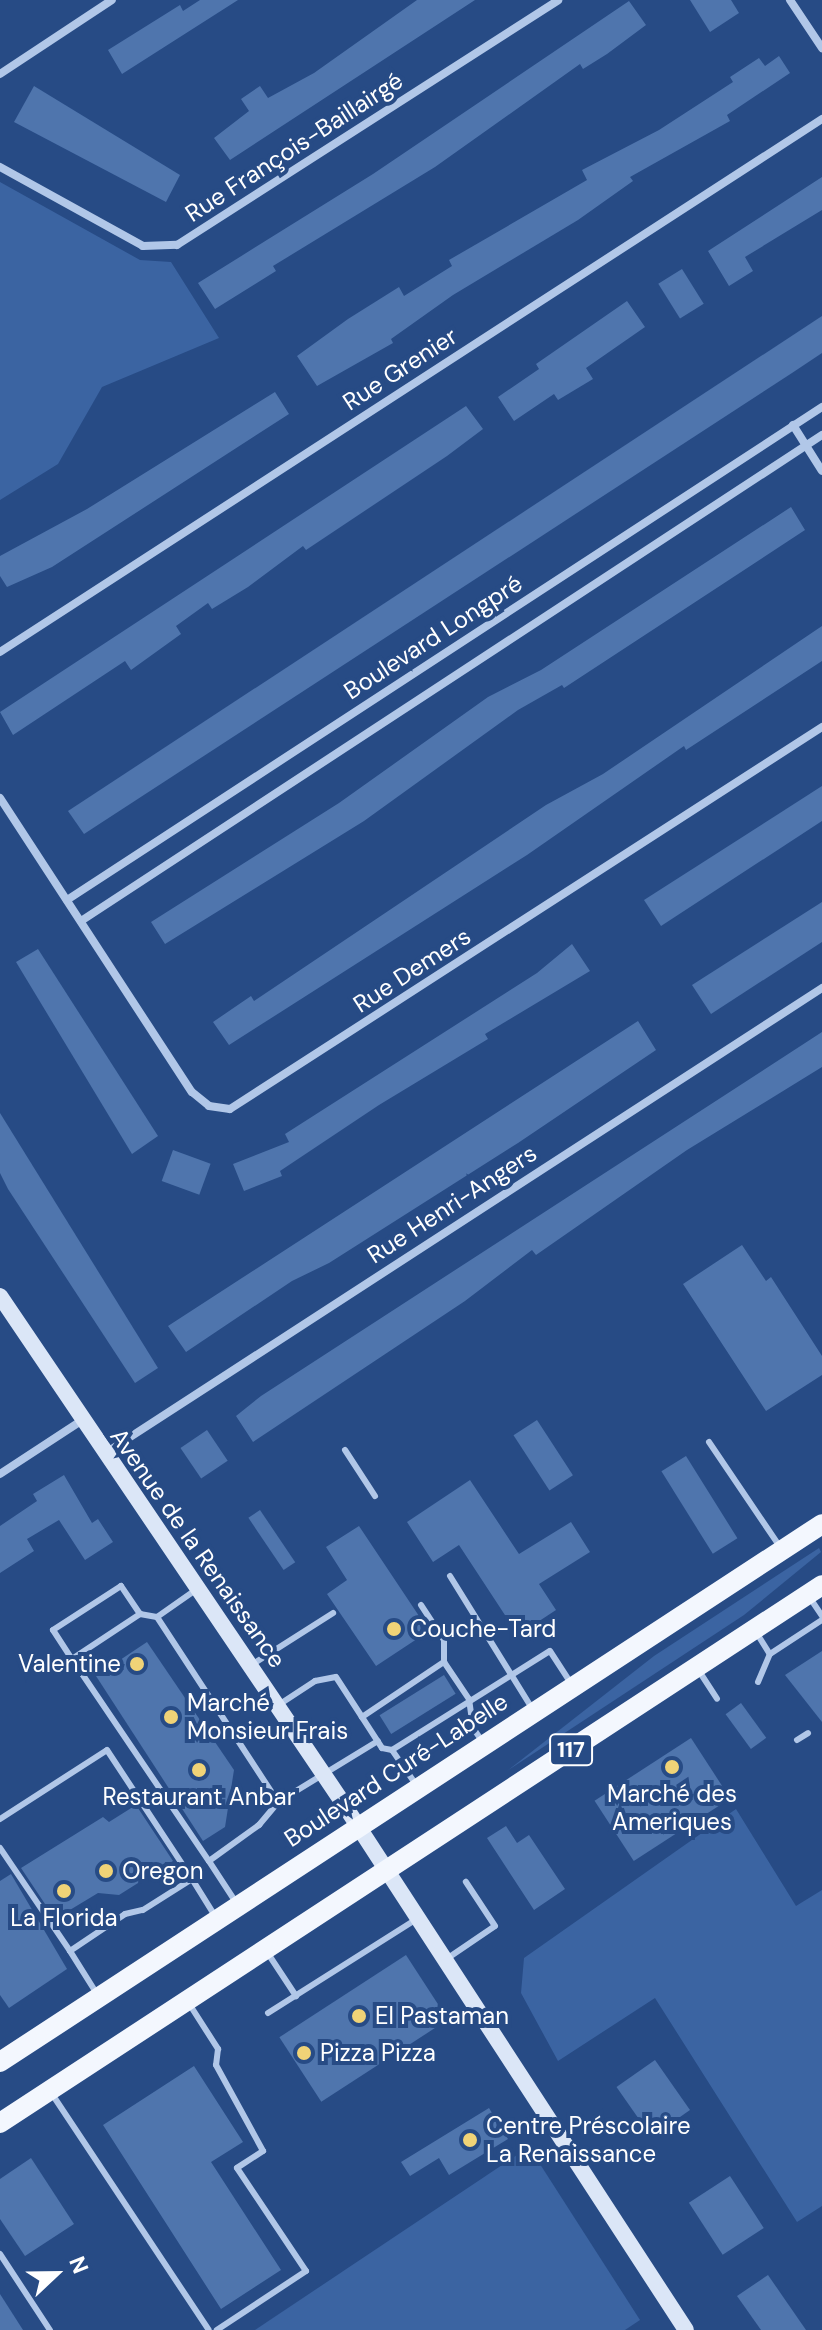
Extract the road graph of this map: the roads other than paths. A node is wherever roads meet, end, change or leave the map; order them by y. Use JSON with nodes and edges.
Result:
{"nodes":[{"id":1,"x":112,"y":0,"type":"edge"},
{"id":2,"x":558,"y":0,"type":"edge"},
{"id":3,"x":790,"y":0,"type":"edge"},
{"id":4,"x":822,"y":48,"type":"edge"},
{"id":5,"x":0,"y":74,"type":"edge"},
{"id":6,"x":822,"y":119,"type":"edge"},
{"id":7,"x":0,"y":167,"type":"edge"},
{"id":8,"x":822,"y":407,"type":"edge"},
{"id":9,"x":793,"y":425,"type":"junction"},
{"id":10,"x":822,"y":435,"type":"edge"},
{"id":11,"x":806,"y":445,"type":"junction"},
{"id":12,"x":822,"y":471,"type":"edge"},
{"id":13,"x":0,"y":652,"type":"edge"},
{"id":14,"x":822,"y":727,"type":"edge"},
{"id":15,"x":0,"y":798,"type":"edge"},
{"id":16,"x":67,"y":900,"type":"junction"},
{"id":17,"x":81,"y":921,"type":"junction"},
{"id":18,"x":822,"y":988,"type":"edge"},
{"id":19,"x":0,"y":1296,"type":"edge"},
{"id":20,"x":81,"y":1421,"type":"junction"},
{"id":21,"x":709,"y":1442,"type":"dead end"},
{"id":22,"x":345,"y":1450,"type":"dead end"},
{"id":23,"x":104,"y":1455,"type":"junction"},
{"id":24,"x":0,"y":1474,"type":"edge"},
{"id":25,"x":375,"y":1496,"type":"dead end"},
{"id":26,"x":822,"y":1524,"type":"edge"},
{"id":27,"x":782,"y":1550,"type":"junction"},
{"id":28,"x":450,"y":1576,"type":"dead end"},
{"id":29,"x":197,"y":1589,"type":"junction"},
{"id":30,"x":815,"y":1590,"type":"edge"},
{"id":31,"x":421,"y":1605,"type":"dead end"},
{"id":32,"x":333,"y":1613,"type":"dead end"},
{"id":33,"x":140,"y":1614,"type":"junction"},
{"id":34,"x":157,"y":1617,"type":"junction"},
{"id":35,"x":822,"y":1618,"type":"edge"},
{"id":36,"x":754,"y":1630,"type":"junction"},
{"id":37,"x":770,"y":1654,"type":"junction"},
{"id":38,"x":72,"y":1659,"type":"junction"},
{"id":39,"x":444,"y":1662,"type":"junction"},
{"id":40,"x":250,"y":1666,"type":"junction"},
{"id":41,"x":697,"y":1668,"type":"junction"},
{"id":42,"x":514,"y":1674,"type":"junction"},
{"id":43,"x":758,"y":1682,"type":"dead end"},
{"id":44,"x":573,"y":1686,"type":"junction"},
{"id":45,"x":469,"y":1699,"type":"junction"},
{"id":46,"x":717,"y":1699,"type":"dead end"},
{"id":47,"x":277,"y":1706,"type":"junction"},
{"id":48,"x":534,"y":1711,"type":"junction"},
{"id":49,"x":362,"y":1717,"type":"junction"},
{"id":50,"x":808,"y":1733,"type":"dead end"},
{"id":51,"x":797,"y":1740,"type":"dead end"},
{"id":52,"x":378,"y":1741,"type":"junction"},
{"id":53,"x":484,"y":1744,"type":"junction"},
{"id":54,"x":392,"y":1750,"type":"junction"},
{"id":55,"x":325,"y":1776,"type":"junction"},
{"id":56,"x":418,"y":1788,"type":"junction"},
{"id":57,"x":278,"y":1802,"type":"junction"},
{"id":58,"x":0,"y":1819,"type":"edge"},
{"id":59,"x":358,"y":1827,"type":"junction"},
{"id":60,"x":0,"y":1848,"type":"edge"},
{"id":61,"x":209,"y":1861,"type":"junction"},
{"id":62,"x":387,"y":1870,"type":"junction"},
{"id":63,"x":192,"y":1879,"type":"junction"},
{"id":64,"x":466,"y":1882,"type":"dead end"},
{"id":65,"x":238,"y":1906,"type":"junction"},
{"id":66,"x":217,"y":1919,"type":"junction"},
{"id":67,"x":418,"y":1919,"type":"junction"},
{"id":68,"x":266,"y":1950,"type":"junction"},
{"id":69,"x":70,"y":1951,"type":"junction"},
{"id":70,"x":445,"y":1960,"type":"junction"},
{"id":71,"x":296,"y":1996,"type":"junction"},
{"id":72,"x":99,"y":1997,"type":"junction"},
{"id":73,"x":187,"y":2001,"type":"junction"},
{"id":74,"x":268,"y":2013,"type":"dead end"},
{"id":75,"x":0,"y":2062,"type":"edge"},
{"id":76,"x":50,"y":2091,"type":"junction"},
{"id":77,"x":0,"y":2123,"type":"edge"},
{"id":78,"x":0,"y":2254,"type":"edge"},
{"id":79,"x":50,"y":2330,"type":"edge"},
{"id":80,"x":209,"y":2330,"type":"edge"},
{"id":81,"x":217,"y":2330,"type":"edge"},
{"id":82,"x":686,"y":2330,"type":"edge"}],
"edges":[{"from":1,"to":5,"type":"street"},
{"from":2,"to":7,"type":"street","name":"Rue François-Baillairgé"},
{"from":3,"to":4,"type":"street"},
{"from":6,"to":13,"type":"street","name":"Rue Grenier"},
{"from":8,"to":9,"type":"street","name":"Boulevard Longpré"},
{"from":9,"to":11,"type":"street"},
{"from":9,"to":16,"type":"street","name":"Boulevard Longpré"},
{"from":10,"to":11,"type":"street","name":"Boulevard Longpré"},
{"from":11,"to":12,"type":"street"},
{"from":11,"to":17,"type":"street","name":"Boulevard Longpré"},
{"from":14,"to":17,"type":"street","name":"Rue Demers"},
{"from":15,"to":16,"type":"street"},
{"from":16,"to":17,"type":"street"},
{"from":18,"to":23,"type":"street","name":"Rue Henri-Angers"},
{"from":19,"to":20,"type":"street","name":"Avenue de la Renaissance"},
{"from":20,"to":23,"type":"street","name":"Avenue de la Renaissance"},
{"from":20,"to":24,"type":"street"},
{"from":21,"to":27,"type":"lane"},
{"from":22,"to":25,"type":"lane"},
{"from":23,"to":29,"type":"street","name":"Avenue de la Renaissance"},
{"from":26,"to":27,"type":"main road","name":"Boulevard Curé-Labelle","number":"117"},
{"from":27,"to":44,"type":"main road","name":"Boulevard Curé-Labelle","number":"117"},
{"from":28,"to":42,"type":"lane"},
{"from":29,"to":34,"type":"lane"},
{"from":29,"to":40,"type":"street","name":"Avenue de la Renaissance"},
{"from":30,"to":35,"type":"lane"},
{"from":30,"to":36,"type":"main road","number":"117"},
{"from":31,"to":39,"type":"lane"},
{"from":32,"to":40,"type":"lane"},
{"from":33,"to":34,"type":"lane"},
{"from":33,"to":38,"type":"lane"},
{"from":33,"to":38,"type":"lane"},
{"from":34,"to":57,"type":"lane"},
{"from":35,"to":37,"type":"lane"},
{"from":36,"to":37,"type":"lane"},
{"from":36,"to":41,"type":"main road","number":"117"},
{"from":37,"to":43,"type":"lane"},
{"from":38,"to":61,"type":"lane"},
{"from":39,"to":45,"type":"lane"},
{"from":39,"to":49,"type":"lane"},
{"from":40,"to":47,"type":"street","name":"Avenue de la Renaissance"},
{"from":41,"to":46,"type":"lane"},
{"from":41,"to":62,"type":"main road","number":"117"},
{"from":42,"to":44,"type":"lane"},
{"from":42,"to":45,"type":"lane"},
{"from":42,"to":48,"type":"lane"},
{"from":44,"to":48,"type":"main road","name":"Boulevard Curé-Labelle","number":"117"},
{"from":45,"to":53,"type":"lane"},
{"from":45,"to":54,"type":"lane"},
{"from":47,"to":49,"type":"lane"},
{"from":47,"to":55,"type":"street","name":"Avenue de la Renaissance"},
{"from":48,"to":53,"type":"main road","name":"Boulevard Curé-Labelle","number":"117"},
{"from":49,"to":52,"type":"lane"},
{"from":50,"to":51,"type":"lane"},
{"from":52,"to":54,"type":"lane"},
{"from":52,"to":55,"type":"lane"},
{"from":53,"to":56,"type":"main road","name":"Boulevard Curé-Labelle","number":"117"},
{"from":54,"to":56,"type":"lane"},
{"from":55,"to":57,"type":"lane"},
{"from":55,"to":59,"type":"street","name":"Avenue de la Renaissance"},
{"from":56,"to":59,"type":"main road","name":"Boulevard Curé-Labelle","number":"117"},
{"from":57,"to":61,"type":"lane"},
{"from":58,"to":63,"type":"lane"},
{"from":59,"to":62,"type":"street","name":"Avenue de la Renaissance"},
{"from":59,"to":65,"type":"main road","name":"Boulevard Curé-Labelle","number":"117"},
{"from":60,"to":69,"type":"lane"},
{"from":61,"to":65,"type":"lane"},
{"from":62,"to":67,"type":"street","name":"Avenue de la Renaissance"},
{"from":62,"to":68,"type":"main road","number":"117"},
{"from":63,"to":66,"type":"lane"},
{"from":63,"to":69,"type":"lane"},
{"from":64,"to":70,"type":"lane"},
{"from":65,"to":66,"type":"main road","name":"Boulevard Curé-Labelle","number":"117"},
{"from":66,"to":72,"type":"main road","name":"Boulevard Curé-Labelle","number":"117"},
{"from":67,"to":70,"type":"street","name":"Avenue de la Renaissance"},
{"from":67,"to":71,"type":"lane"},
{"from":68,"to":71,"type":"lane"},
{"from":68,"to":73,"type":"main road","number":"117"},
{"from":69,"to":72,"type":"lane"},
{"from":70,"to":82,"type":"street","name":"Avenue de la Renaissance"},
{"from":71,"to":74,"type":"lane"},
{"from":72,"to":75,"type":"main road","name":"Boulevard Curé-Labelle","number":"117"},
{"from":73,"to":76,"type":"main road","number":"117"},
{"from":73,"to":81,"type":"lane"},
{"from":76,"to":77,"type":"main road","number":"117"},
{"from":76,"to":80,"type":"lane"},
{"from":78,"to":79,"type":"lane"}]}
